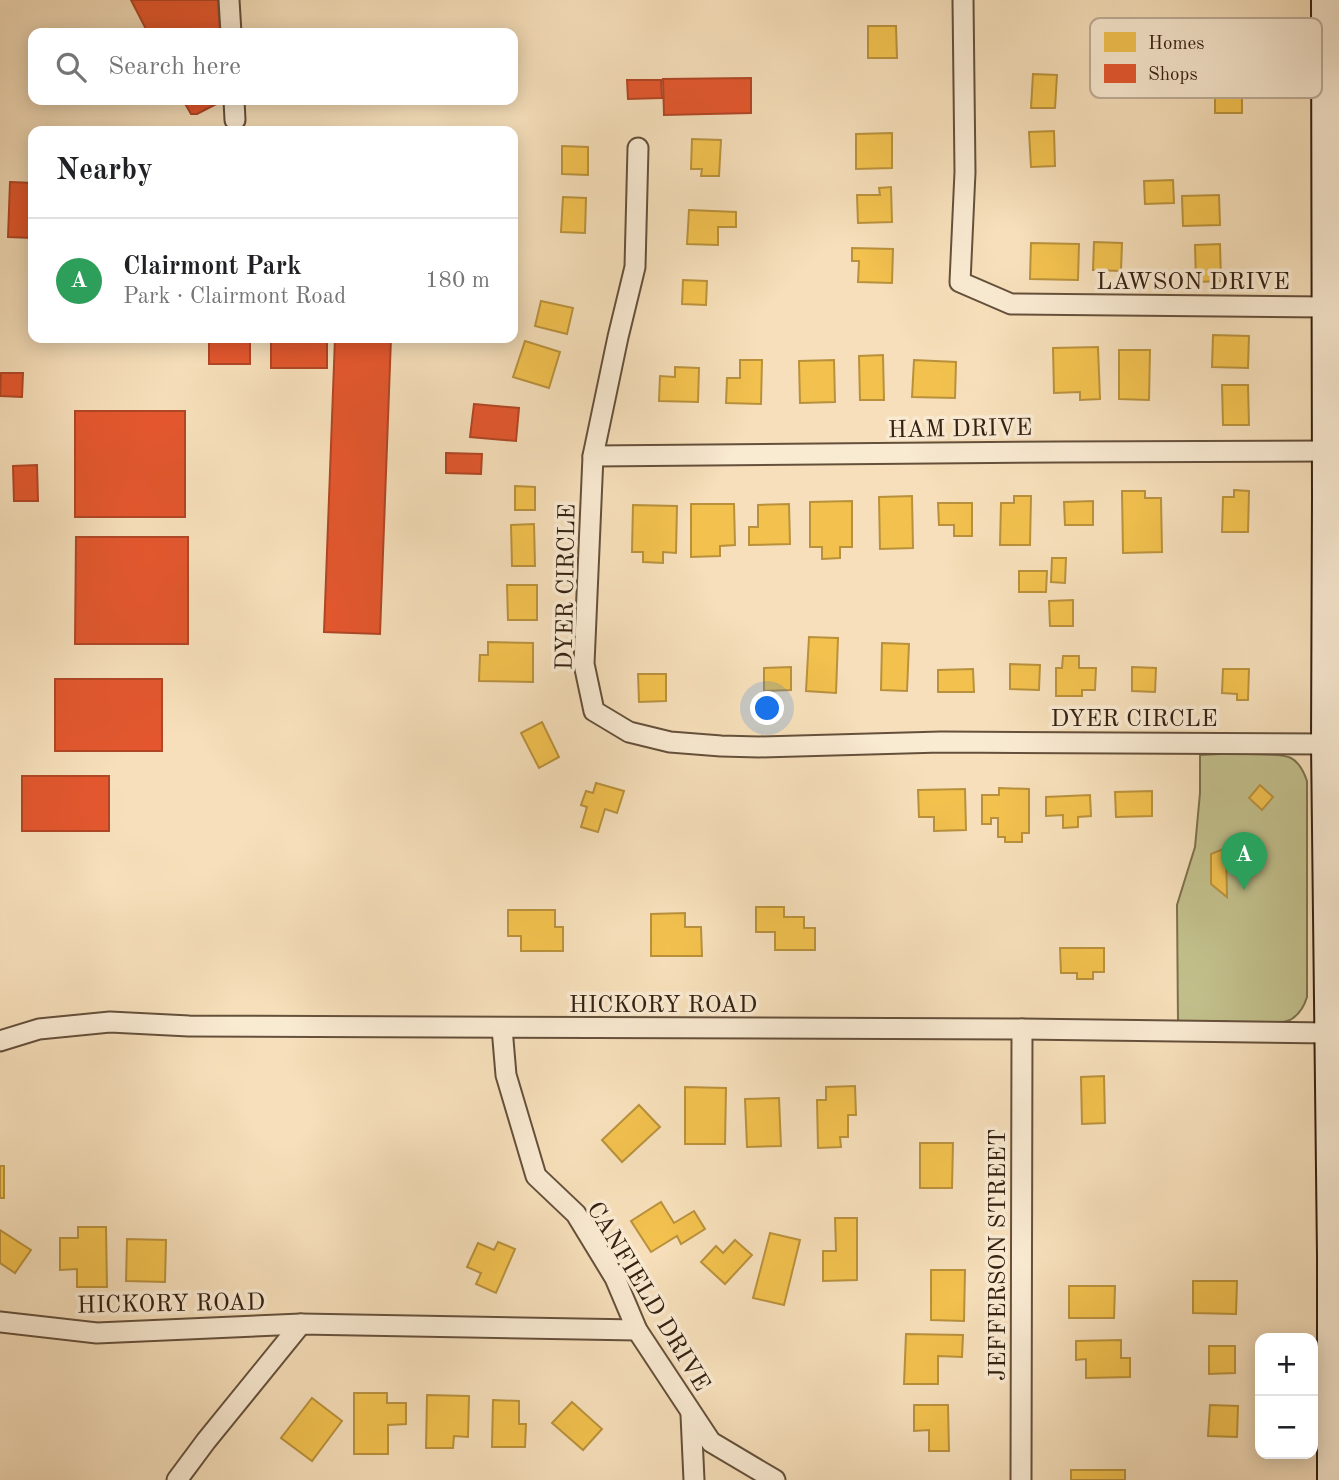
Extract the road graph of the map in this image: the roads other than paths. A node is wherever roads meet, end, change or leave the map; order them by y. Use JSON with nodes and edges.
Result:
{"nodes":[{"id":1,"x":229,"y":0,"type":"edge"},
{"id":2,"x":963,"y":0,"type":"edge"},
{"id":3,"x":1326,"y":0,"type":"edge"},
{"id":4,"x":231,"y":28,"type":"edge"},
{"id":5,"x":234,"y":105,"type":"edge"},
{"id":6,"x":235,"y":120,"type":"dead end"},
{"id":7,"x":638,"y":148,"type":"dead end"},
{"id":8,"x":1326,"y":307,"type":"junction"},
{"id":9,"x":1327,"y":452,"type":"junction"},
{"id":10,"x":593,"y":457,"type":"junction"},
{"id":11,"x":1333,"y":497,"type":"edge"},
{"id":12,"x":1326,"y":744,"type":"junction"},
{"id":13,"x":1333,"y":877,"type":"edge"},
{"id":14,"x":502,"y":1028,"type":"junction"},
{"id":15,"x":1022,"y":1029,"type":"junction"},
{"id":16,"x":1329,"y":1033,"type":"junction"},
{"id":17,"x":0,"y":1041,"type":"edge"},
{"id":18,"x":1335,"y":1255,"type":"edge"},
{"id":19,"x":0,"y":1322,"type":"edge"},
{"id":20,"x":302,"y":1324,"type":"junction"},
{"id":21,"x":637,"y":1330,"type":"junction"},
{"id":22,"x":691,"y":1414,"type":"junction"},
{"id":23,"x":177,"y":1480,"type":"edge"},
{"id":24,"x":694,"y":1480,"type":"edge"},
{"id":25,"x":775,"y":1480,"type":"edge"},
{"id":26,"x":1021,"y":1480,"type":"edge"},
{"id":27,"x":1332,"y":1480,"type":"edge"}],
"edges":[{"from":1,"to":4,"type":"street"},
{"from":2,"to":8,"type":"street","name":"LAWSON DRIVE"},
{"from":3,"to":8,"type":"main road"},
{"from":5,"to":6,"type":"street"},
{"from":7,"to":10,"type":"street","name":"DYER CIRCLE"},
{"from":8,"to":9,"type":"main road"},
{"from":9,"to":10,"type":"street","name":"HAM DRIVE"},
{"from":9,"to":11,"type":"main road"},
{"from":10,"to":12,"type":"street","name":"DYER CIRCLE"},
{"from":11,"to":12,"type":"main road"},
{"from":12,"to":13,"type":"main road"},
{"from":13,"to":16,"type":"main road"},
{"from":14,"to":15,"type":"street","name":"HICKORY ROAD"},
{"from":14,"to":17,"type":"street","name":"HICKORY ROAD"},
{"from":14,"to":21,"type":"street","name":"CANFIELD DRIVE"},
{"from":15,"to":16,"type":"street","name":"HICKORY ROAD"},
{"from":15,"to":26,"type":"street","name":"JEFFERSON STREET"},
{"from":16,"to":18,"type":"main road"},
{"from":18,"to":27,"type":"main road"},
{"from":19,"to":20,"type":"street","name":"HICKORY ROAD"},
{"from":20,"to":21,"type":"street","name":"HICKORY ROAD"},
{"from":20,"to":23,"type":"street"},
{"from":21,"to":22,"type":"street","name":"CANFIELD DRIVE"},
{"from":22,"to":24,"type":"street"},
{"from":22,"to":25,"type":"street","name":"CANFIELD DRIVE"}]}
